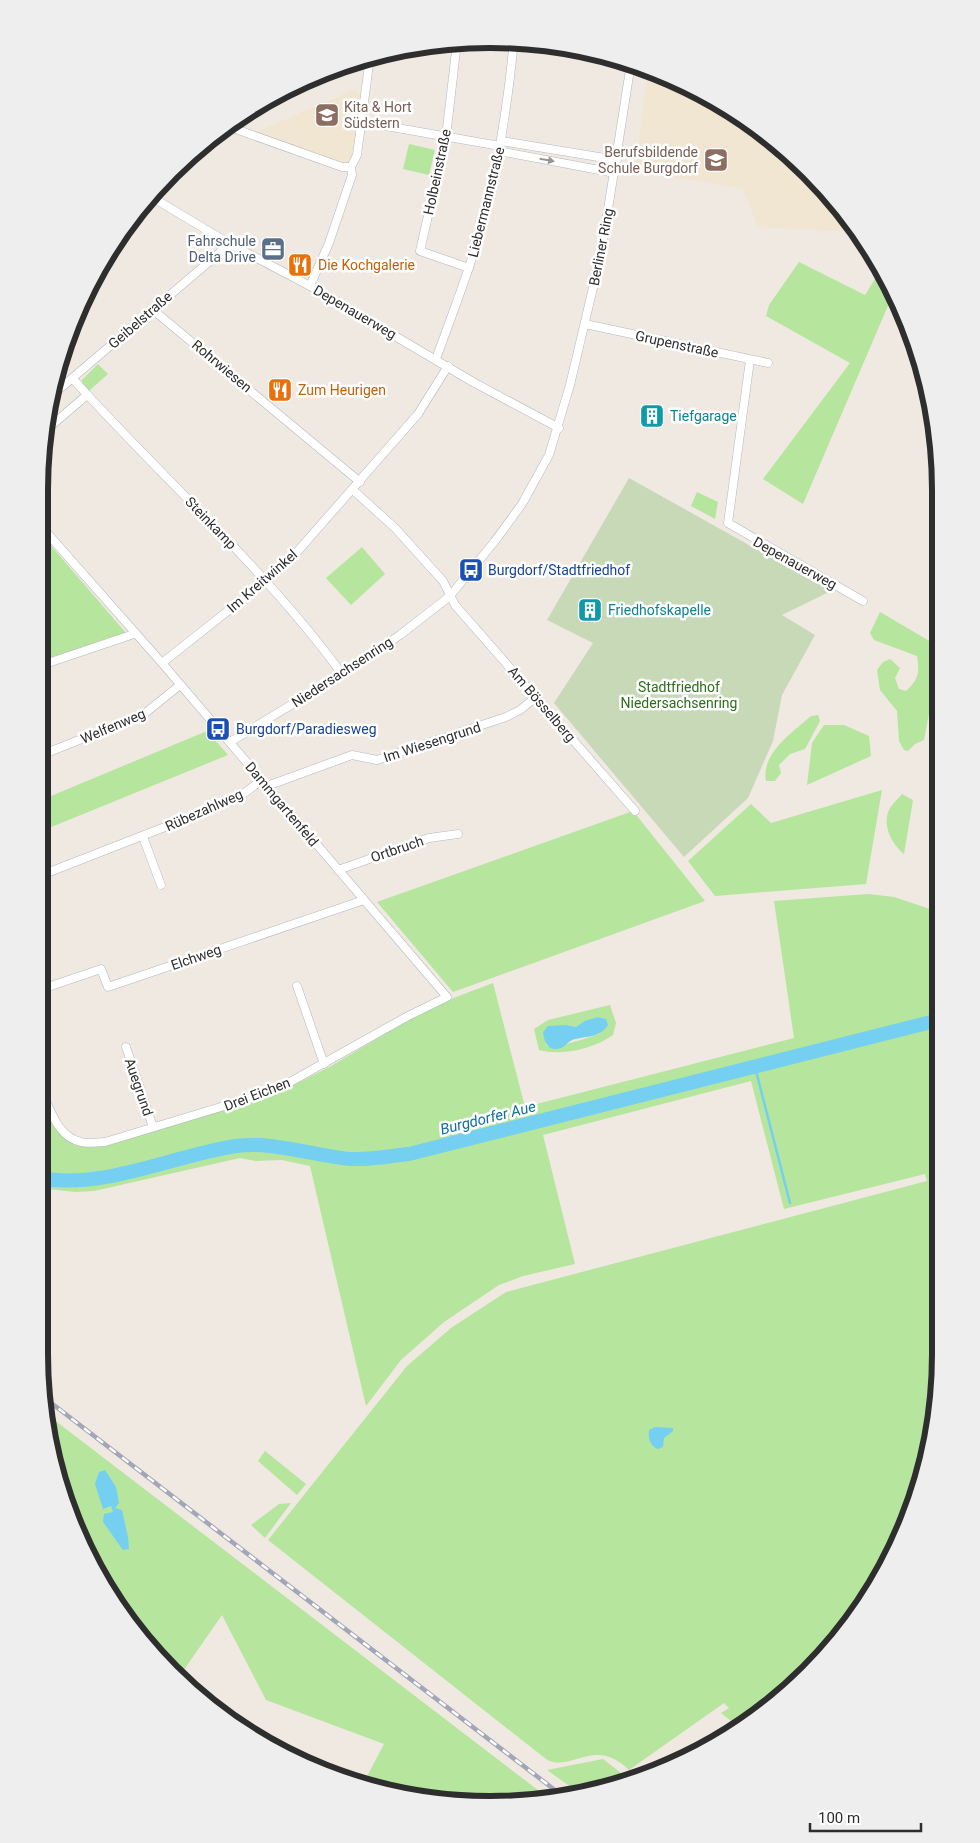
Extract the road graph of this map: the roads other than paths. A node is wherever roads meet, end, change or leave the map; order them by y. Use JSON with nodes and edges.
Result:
{"nodes":[{"id":1,"x":456,"y":48,"type":"edge"},
{"id":2,"x":513,"y":48,"type":"edge"},
{"id":3,"x":369,"y":65,"type":"edge"},
{"id":4,"x":630,"y":70,"type":"edge"},
{"id":5,"x":363,"y":122,"type":"junction"},
{"id":6,"x":235,"y":129,"type":"edge"},
{"id":7,"x":446,"y":136,"type":"junction"},
{"id":8,"x":500,"y":146,"type":"junction"},
{"id":9,"x":617,"y":160,"type":"junction"},
{"id":10,"x":351,"y":167,"type":"junction"},
{"id":11,"x":615,"y":173,"type":"junction"},
{"id":12,"x":156,"y":199,"type":"edge"},
{"id":13,"x":230,"y":244,"type":"junction"},
{"id":14,"x":469,"y":268,"type":"junction"},
{"id":15,"x":310,"y":286,"type":"junction"},
{"id":16,"x":152,"y":309,"type":"junction"},
{"id":17,"x":585,"y":324,"type":"junction"},
{"id":18,"x":436,"y":359,"type":"junction"},
{"id":19,"x":750,"y":360,"type":"junction"},
{"id":20,"x":768,"y":363,"type":"dead end"},
{"id":21,"x":448,"y":366,"type":"junction"},
{"id":22,"x":73,"y":379,"type":"junction"},
{"id":23,"x":59,"y":390,"type":"edge"},
{"id":24,"x":87,"y":394,"type":"junction"},
{"id":25,"x":52,"y":425,"type":"edge"},
{"id":26,"x":559,"y":428,"type":"junction"},
{"id":27,"x":360,"y":482,"type":"junction"},
{"id":28,"x":354,"y":490,"type":"junction"},
{"id":29,"x":48,"y":534,"type":"edge"},
{"id":30,"x":267,"y":580,"type":"junction"},
{"id":31,"x":450,"y":596,"type":"junction"},
{"id":32,"x":863,"y":601,"type":"dead end"},
{"id":33,"x":134,"y":634,"type":"junction"},
{"id":34,"x":48,"y":663,"type":"edge"},
{"id":35,"x":162,"y":663,"type":"junction"},
{"id":36,"x":342,"y":674,"type":"junction"},
{"id":37,"x":180,"y":684,"type":"junction"},
{"id":38,"x":536,"y":697,"type":"junction"},
{"id":39,"x":230,"y":742,"type":"junction"},
{"id":40,"x":48,"y":752,"type":"edge"},
{"id":41,"x":264,"y":783,"type":"junction"},
{"id":42,"x":635,"y":811,"type":"dead end"},
{"id":43,"x":458,"y":834,"type":"dead end"},
{"id":44,"x":143,"y":837,"type":"junction"},
{"id":45,"x":338,"y":870,"type":"junction"},
{"id":46,"x":48,"y":873,"type":"edge"},
{"id":47,"x":161,"y":885,"type":"dead end"},
{"id":48,"x":364,"y":900,"type":"junction"},
{"id":49,"x":298,"y":986,"type":"dead end"},
{"id":50,"x":48,"y":987,"type":"edge"},
{"id":51,"x":447,"y":997,"type":"joint"},
{"id":52,"x":126,"y":1048,"type":"dead end"},
{"id":53,"x":324,"y":1064,"type":"junction"},
{"id":54,"x":48,"y":1106,"type":"edge"},
{"id":55,"x":153,"y":1127,"type":"junction"}],
"edges":[{"from":1,"to":7,"type":"street","name":"Holbeinstraße"},
{"from":2,"to":8,"type":"street","name":"Liebermannstraße"},
{"from":3,"to":5,"type":"street"},
{"from":4,"to":9,"type":"street","name":"Berliner Ring"},
{"from":5,"to":7,"type":"street"},
{"from":5,"to":10,"type":"street"},
{"from":6,"to":10,"type":"street"},
{"from":7,"to":8,"type":"street"},
{"from":7,"to":14,"type":"street","name":"Holbeinstraße"},
{"from":8,"to":9,"type":"street"},
{"from":8,"to":11,"type":"street","one_way":true},
{"from":8,"to":14,"type":"street","name":"Liebermannstraße"},
{"from":9,"to":11,"type":"street","name":"Berliner Ring"},
{"from":10,"to":15,"type":"street"},
{"from":11,"to":17,"type":"street","name":"Berliner Ring"},
{"from":12,"to":13,"type":"street","name":"Depenauerweg"},
{"from":13,"to":15,"type":"street","name":"Depenauerweg"},
{"from":13,"to":16,"type":"street","name":"Geibelstraße"},
{"from":14,"to":18,"type":"street","name":"Liebermannstraße"},
{"from":15,"to":18,"type":"street","name":"Depenauerweg"},
{"from":16,"to":22,"type":"street","name":"Geibelstraße"},
{"from":16,"to":27,"type":"street","name":"Rohrwiesen"},
{"from":17,"to":19,"type":"street","name":"Grupenstraße"},
{"from":17,"to":26,"type":"street","name":"Berliner Ring"},
{"from":18,"to":21,"type":"street","name":"Depenauerweg"},
{"from":19,"to":20,"type":"street","name":"Grupenstraße"},
{"from":19,"to":32,"type":"street","name":"Depenauerweg"},
{"from":21,"to":26,"type":"street","name":"Depenauerweg"},
{"from":21,"to":27,"type":"street","name":"Im Kreitwinkel"},
{"from":22,"to":23,"type":"street","name":"Geibelstraße"},
{"from":22,"to":24,"type":"street","name":"Steinkamp"},
{"from":24,"to":25,"type":"street"},
{"from":24,"to":30,"type":"street","name":"Steinkamp"},
{"from":26,"to":31,"type":"street","name":"Niedersachsenring"},
{"from":27,"to":28,"type":"street","name":"Im Kreitwinkel"},
{"from":28,"to":30,"type":"street","name":"Im Kreitwinkel"},
{"from":28,"to":31,"type":"street"},
{"from":29,"to":33,"type":"street","name":"Dammgartenfeld"},
{"from":30,"to":35,"type":"street","name":"Im Kreitwinkel"},
{"from":30,"to":36,"type":"street","name":"Steinkamp"},
{"from":31,"to":36,"type":"street","name":"Niedersachsenring"},
{"from":31,"to":38,"type":"street","name":"Am Bösselberg"},
{"from":33,"to":34,"type":"street"},
{"from":33,"to":35,"type":"street","name":"Dammgartenfeld"},
{"from":35,"to":37,"type":"street","name":"Dammgartenfeld"},
{"from":36,"to":39,"type":"street","name":"Niedersachsenring"},
{"from":37,"to":39,"type":"street","name":"Dammgartenfeld"},
{"from":37,"to":40,"type":"street","name":"Welfenweg"},
{"from":38,"to":41,"type":"street","name":"Im Wiesengrund"},
{"from":38,"to":42,"type":"street","name":"Am Bösselberg"},
{"from":39,"to":41,"type":"street","name":"Dammgartenfeld"},
{"from":41,"to":44,"type":"street","name":"Rübezahlweg"},
{"from":41,"to":45,"type":"street","name":"Dammgartenfeld"},
{"from":43,"to":45,"type":"street","name":"Ortbruch"},
{"from":44,"to":46,"type":"street","name":"Rübezahlweg"},
{"from":44,"to":47,"type":"street"},
{"from":45,"to":48,"type":"street","name":"Dammgartenfeld"},
{"from":48,"to":50,"type":"street","name":"Elchweg"},
{"from":48,"to":51,"type":"street","name":"Dammgartenfeld"},
{"from":49,"to":53,"type":"street"},
{"from":51,"to":53,"type":"street","name":"Drei Eichen"},
{"from":52,"to":55,"type":"street","name":"Auegrund"},
{"from":53,"to":55,"type":"street","name":"Drei Eichen"},
{"from":54,"to":55,"type":"street","name":"Drei Eichen"}]}
